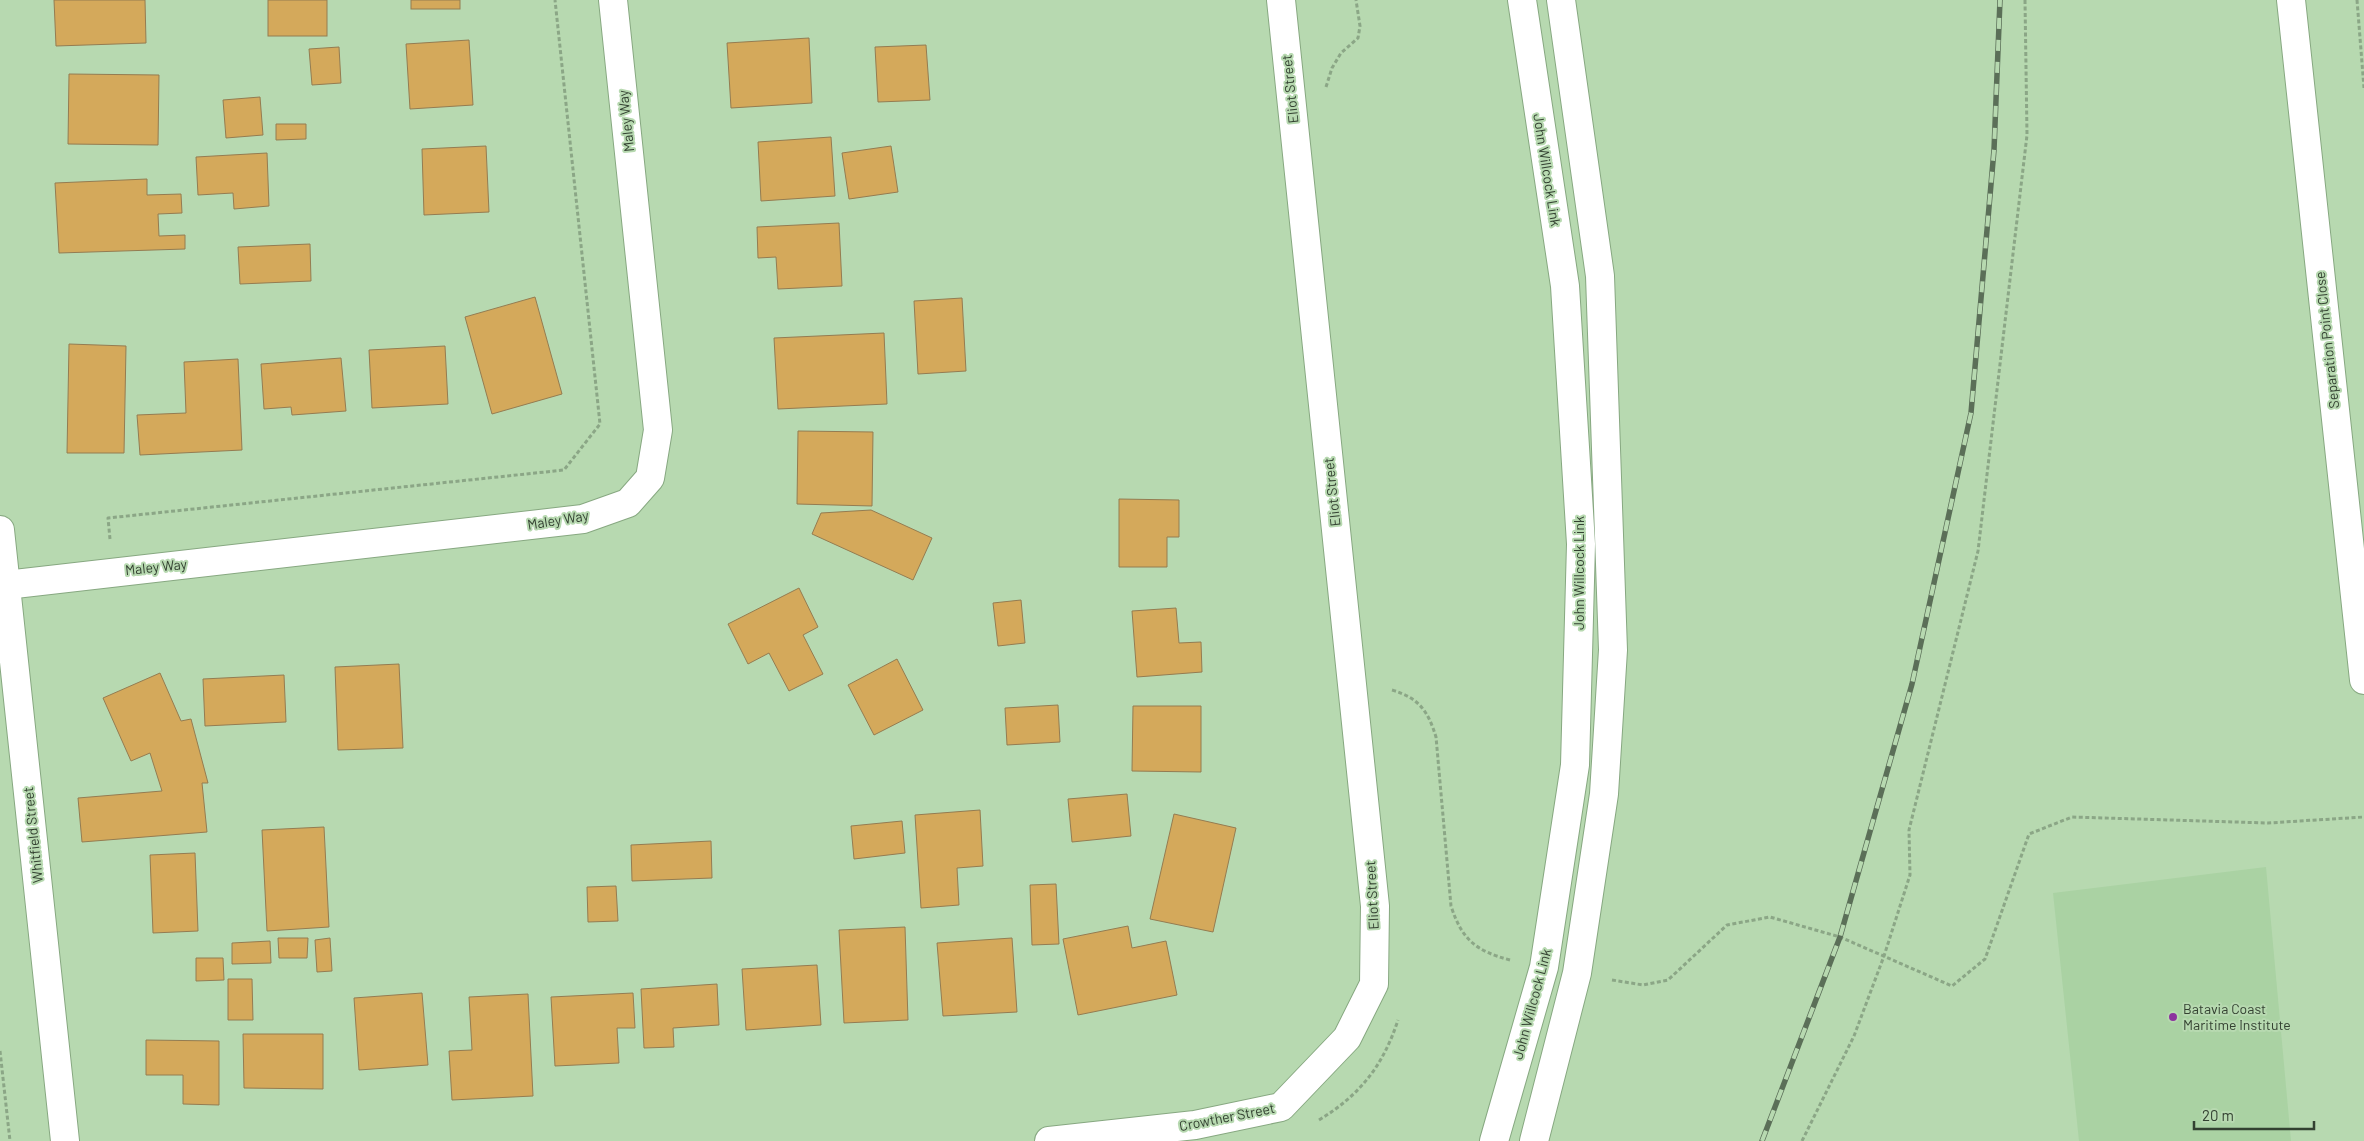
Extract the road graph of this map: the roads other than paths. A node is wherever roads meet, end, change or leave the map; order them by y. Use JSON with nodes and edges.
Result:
{"nodes":[{"id":1,"x":613,"y":0,"type":"edge"},
{"id":2,"x":1522,"y":0,"type":"edge"},
{"id":3,"x":1560,"y":0,"type":"edge"},
{"id":4,"x":2290,"y":0,"type":"edge"},
{"id":5,"x":1288,"y":1,"type":"edge"},
{"id":6,"x":0,"y":530,"type":"edge"},
{"id":7,"x":6,"y":585,"type":"junction"},
{"id":8,"x":2364,"y":680,"type":"edge"},
{"id":9,"x":1374,"y":984,"type":"joint"},
{"id":10,"x":65,"y":1141,"type":"edge"},
{"id":11,"x":1050,"y":1141,"type":"edge"},
{"id":12,"x":1494,"y":1141,"type":"edge"},
{"id":13,"x":1534,"y":1141,"type":"edge"}],
"edges":[{"from":1,"to":7,"type":"street","name":"Maley Way"},
{"from":2,"to":12,"type":"street","name":"John Willcock Link"},
{"from":3,"to":13,"type":"street"},
{"from":4,"to":8,"type":"street","name":"Separation Point Close"},
{"from":5,"to":9,"type":"street","name":"Eliot Street"},
{"from":6,"to":7,"type":"street","name":"Whitfield Street"},
{"from":7,"to":10,"type":"street","name":"Whitfield Street"},
{"from":9,"to":11,"type":"street","name":"Crowther Street"}]}
